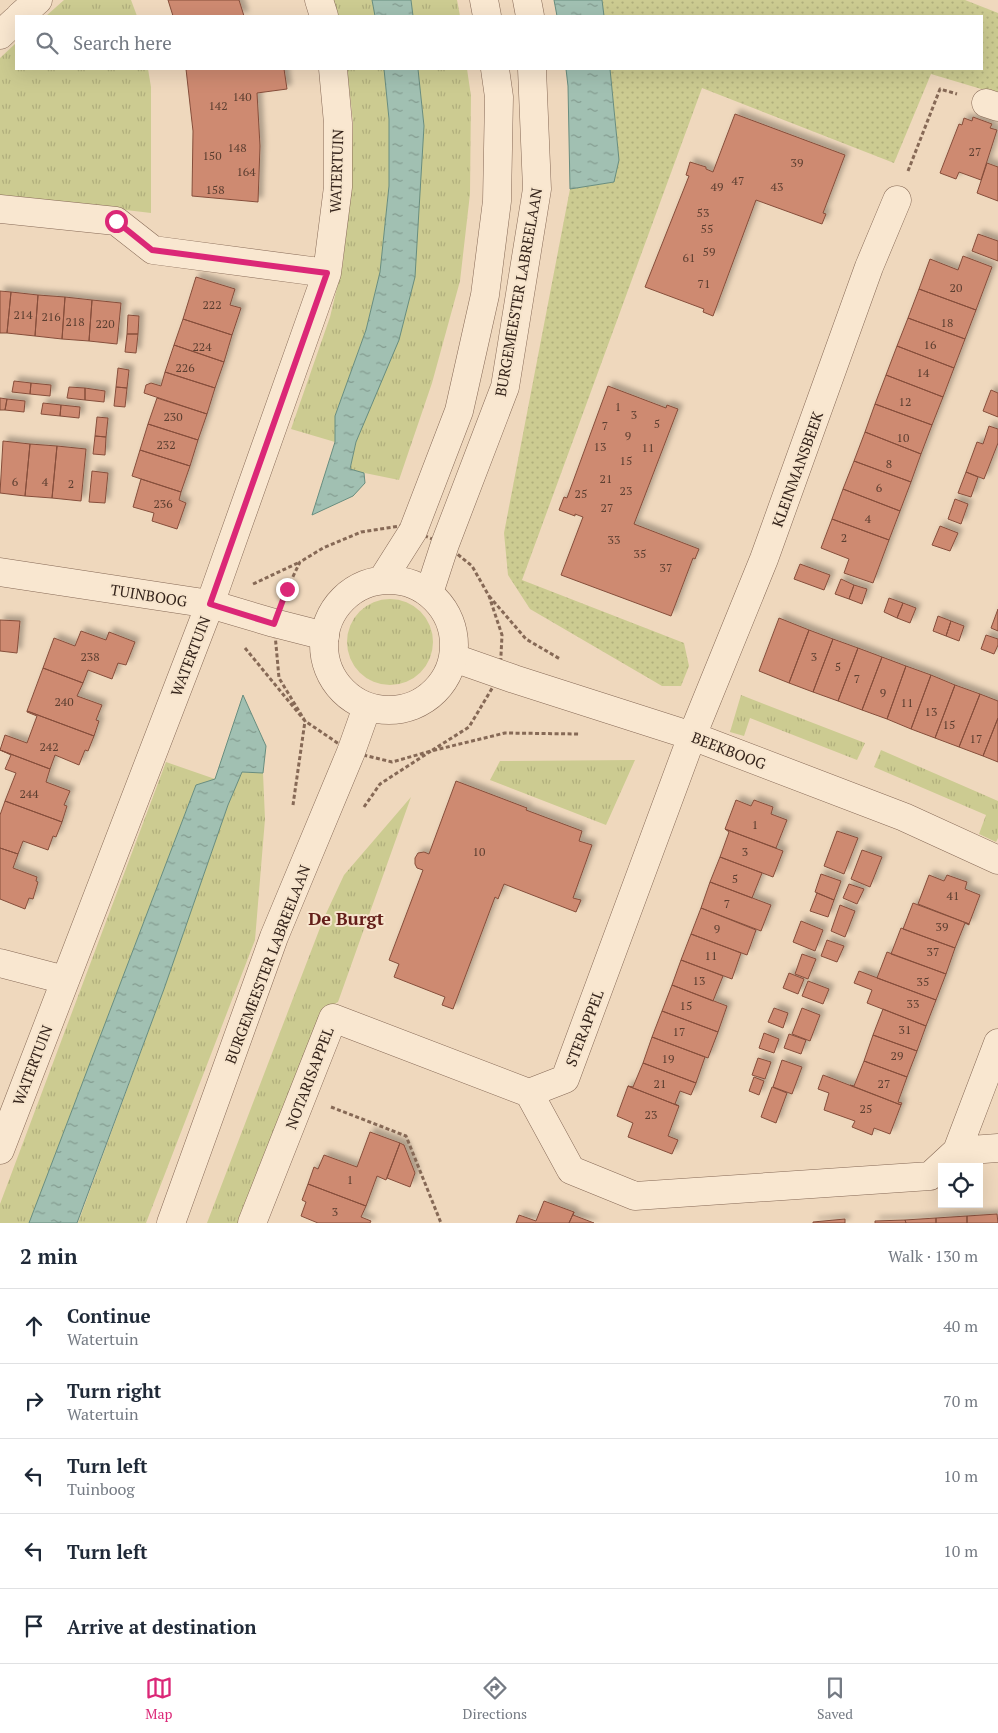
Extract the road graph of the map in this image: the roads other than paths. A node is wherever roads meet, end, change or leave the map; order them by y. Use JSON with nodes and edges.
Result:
{"nodes":[{"id":1,"x":38,"y":0,"type":"edge"},
{"id":2,"x":319,"y":0,"type":"edge"},
{"id":3,"x":484,"y":0,"type":"edge"},
{"id":4,"x":526,"y":0,"type":"edge"},
{"id":5,"x":21,"y":15,"type":"edge"},
{"id":6,"x":324,"y":15,"type":"edge"},
{"id":7,"x":487,"y":15,"type":"edge"},
{"id":8,"x":530,"y":15,"type":"edge"},
{"id":9,"x":15,"y":21,"type":"edge"},
{"id":10,"x":0,"y":35,"type":"edge"},
{"id":11,"x":333,"y":70,"type":"edge"},
{"id":12,"x":495,"y":70,"type":"edge"},
{"id":13,"x":532,"y":70,"type":"edge"},
{"id":14,"x":897,"y":200,"type":"road end"},
{"id":15,"x":0,"y":208,"type":"edge"},
{"id":16,"x":327,"y":273,"type":"junction"},
{"id":17,"x":0,"y":572,"type":"edge"},
{"id":18,"x":382,"y":580,"type":"junction"},
{"id":19,"x":429,"y":593,"type":"junction"},
{"id":20,"x":210,"y":604,"type":"junction"},
{"id":21,"x":324,"y":636,"type":"junction"},
{"id":22,"x":454,"y":658,"type":"junction"},
{"id":23,"x":367,"y":707,"type":"junction"},
{"id":24,"x":692,"y":736,"type":"junction"},
{"id":25,"x":998,"y":860,"type":"edge"},
{"id":26,"x":0,"y":963,"type":"edge"},
{"id":27,"x":65,"y":980,"type":"junction"},
{"id":28,"x":998,"y":1043,"type":"edge"},
{"id":29,"x":529,"y":1093,"type":"junction"},
{"id":30,"x":998,"y":1148,"type":"edge"},
{"id":31,"x":0,"y":1150,"type":"edge"},
{"id":32,"x":957,"y":1151,"type":"junction"},
{"id":33,"x":171,"y":1223,"type":"edge"},
{"id":34,"x":252,"y":1223,"type":"edge"}],
"edges":[{"from":1,"to":5,"type":"street"},
{"from":2,"to":6,"type":"street"},
{"from":3,"to":7,"type":"street"},
{"from":4,"to":8,"type":"street"},
{"from":9,"to":10,"type":"street"},
{"from":11,"to":16,"type":"street","name":"WATERTUIN"},
{"from":12,"to":18,"type":"street"},
{"from":13,"to":19,"type":"street","name":"BURGEMEESTER LABREELAAN"},
{"from":14,"to":24,"type":"street","name":"KLEINMANSBEEK"},
{"from":15,"to":16,"type":"street"},
{"from":16,"to":20,"type":"street","name":"WATERTUIN"},
{"from":17,"to":20,"type":"street","name":"TUINBOOG"},
{"from":18,"to":19,"type":"street"},
{"from":18,"to":21,"type":"street"},
{"from":19,"to":22,"type":"street"},
{"from":20,"to":21,"type":"street","name":"TUINBOOG"},
{"from":20,"to":27,"type":"street","name":"WATERTUIN"},
{"from":21,"to":23,"type":"street"},
{"from":22,"to":23,"type":"street"},
{"from":22,"to":24,"type":"street","name":"BEEKBOOG"},
{"from":23,"to":33,"type":"street","name":"BURGEMEESTER LABREELAAN"},
{"from":24,"to":25,"type":"street","name":"BEEKBOOG"},
{"from":24,"to":29,"type":"street","name":"STERAPPEL"},
{"from":26,"to":27,"type":"street"},
{"from":27,"to":31,"type":"street","name":"WATERTUIN"},
{"from":28,"to":32,"type":"street"},
{"from":29,"to":32,"type":"street"},
{"from":29,"to":34,"type":"street","name":"NOTARISAPPEL"},
{"from":30,"to":32,"type":"street"}]}
